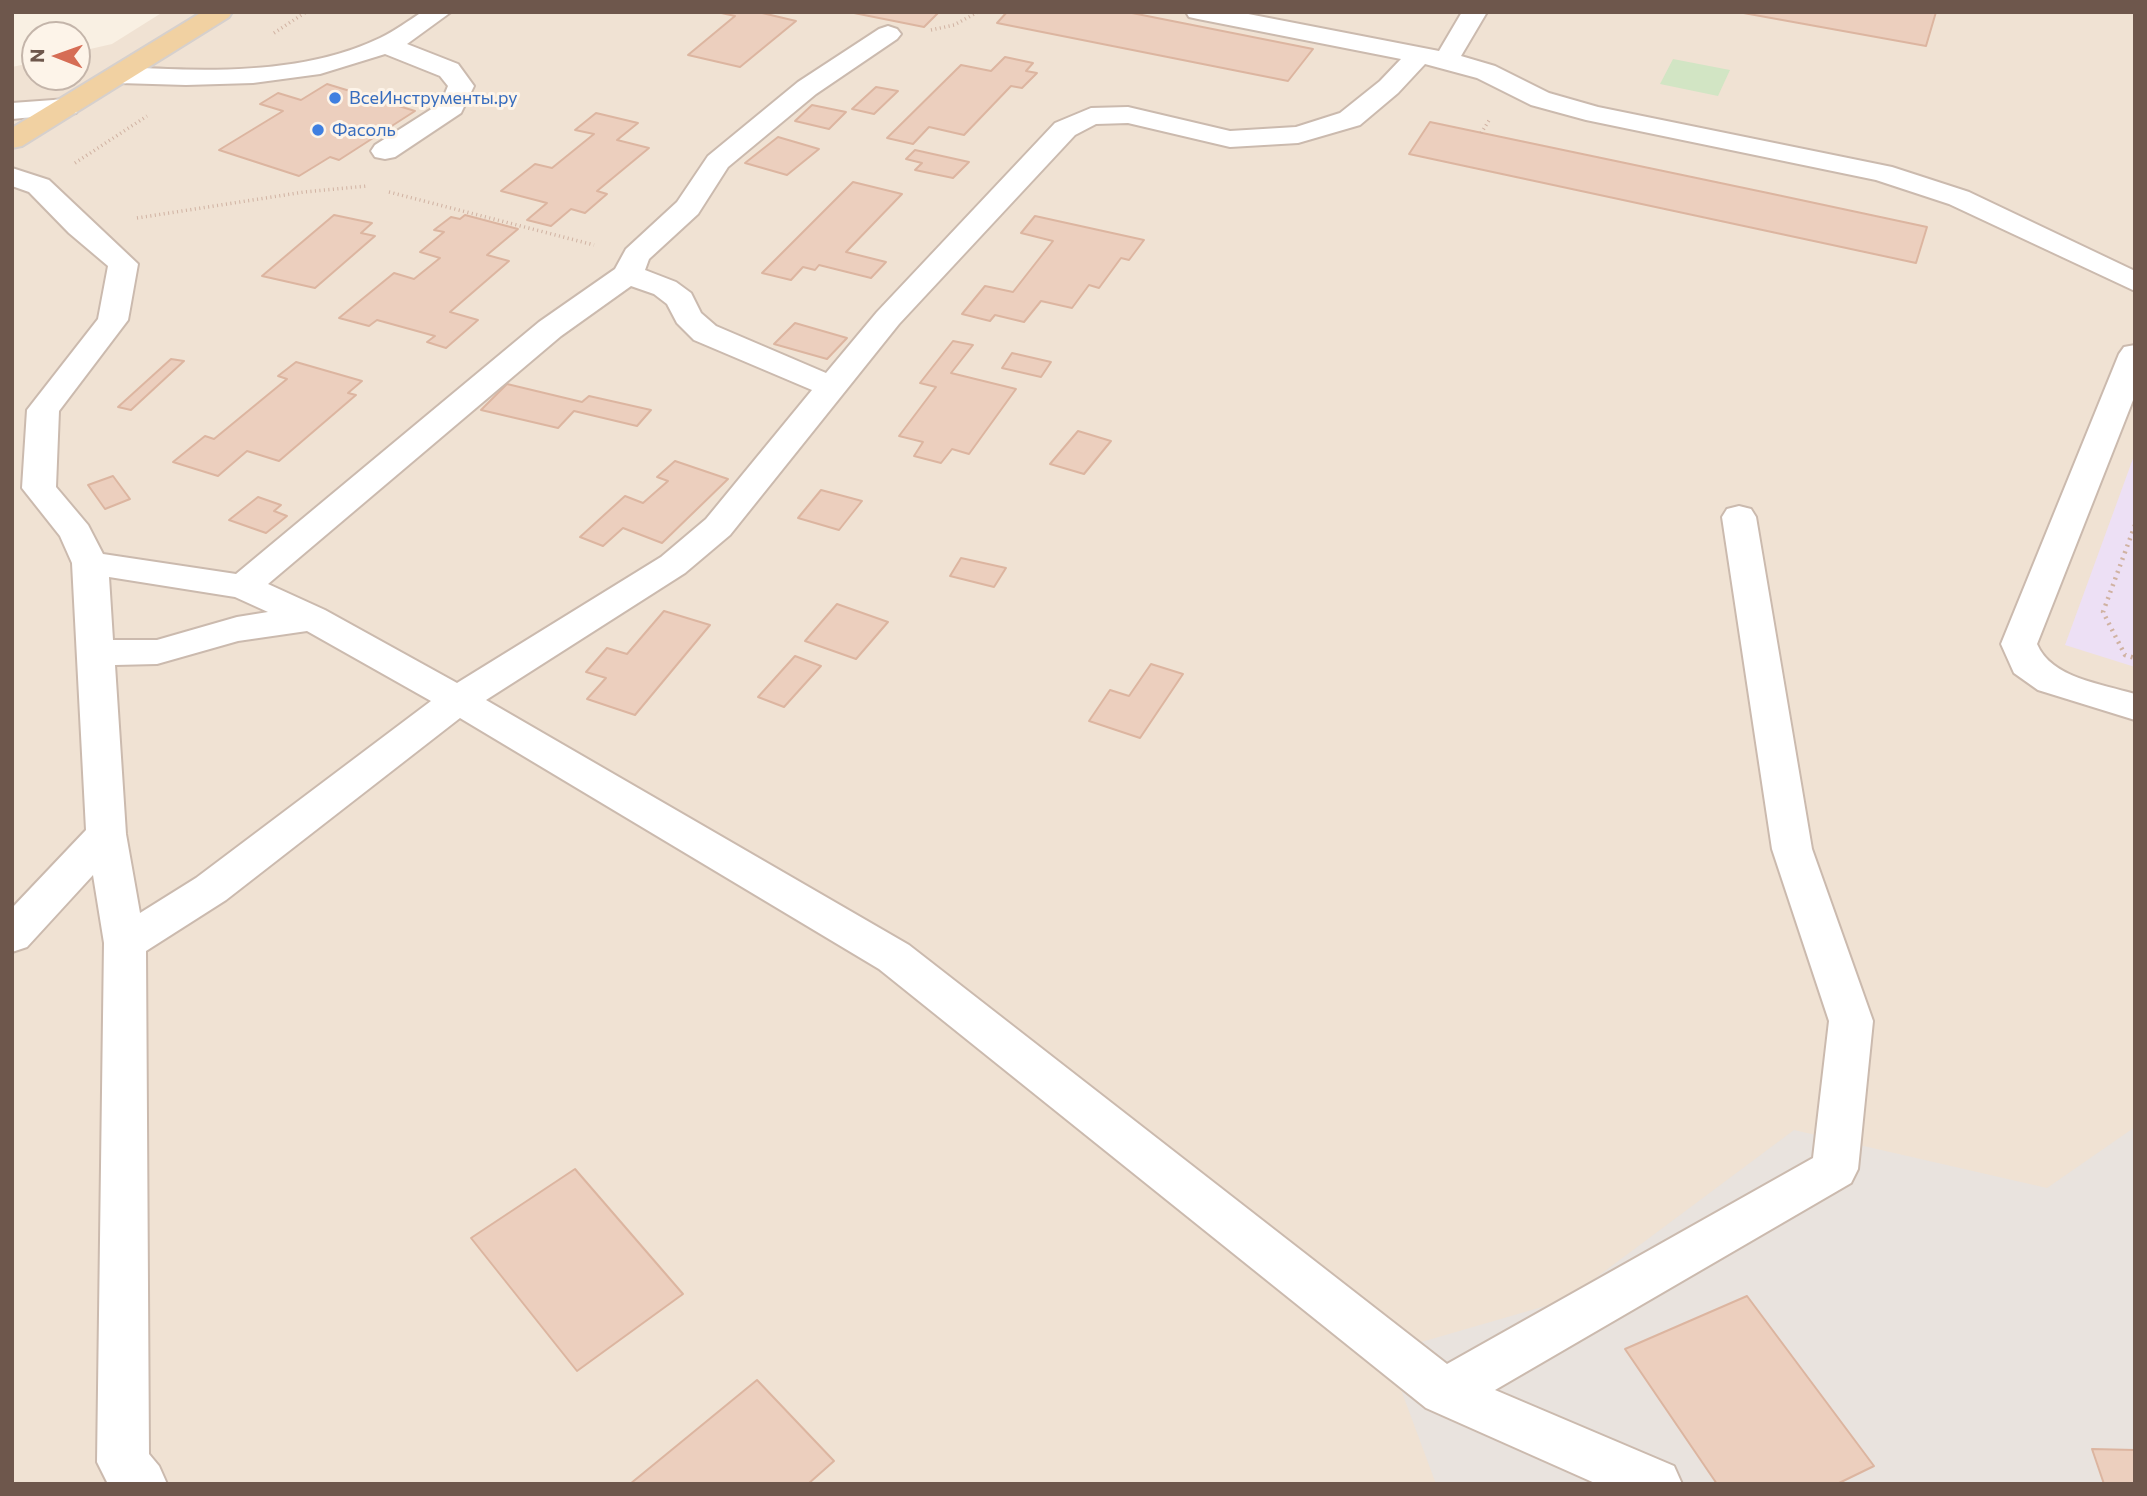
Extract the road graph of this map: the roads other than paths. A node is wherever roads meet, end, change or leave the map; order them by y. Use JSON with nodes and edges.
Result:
{"nodes":[{"id":1,"x":220,"y":12,"type":"edge"},
{"id":2,"x":439,"y":12,"type":"edge"},
{"id":3,"x":1198,"y":12,"type":"edge"},
{"id":4,"x":1475,"y":12,"type":"edge"},
{"id":5,"x":1304,"y":22,"type":"edge"},
{"id":6,"x":888,"y":34,"type":"road end"},
{"id":7,"x":385,"y":46,"type":"junction"},
{"id":8,"x":1419,"y":55,"type":"junction"},
{"id":9,"x":1446,"y":60,"type":"junction"},
{"id":10,"x":119,"y":75,"type":"junction"},
{"id":11,"x":67,"y":107,"type":"junction"},
{"id":12,"x":12,"y":111,"type":"edge"},
{"id":13,"x":12,"y":141,"type":"edge"},
{"id":14,"x":385,"y":150,"type":"dead end"},
{"id":15,"x":12,"y":176,"type":"edge"},
{"id":16,"x":632,"y":265,"type":"junction"},
{"id":17,"x":2135,"y":282,"type":"edge"},
{"id":18,"x":2135,"y":354,"type":"edge"},
{"id":19,"x":832,"y":387,"type":"junction"},
{"id":20,"x":1739,"y":517,"type":"dead end"},
{"id":21,"x":90,"y":563,"type":"junction"},
{"id":22,"x":243,"y":587,"type":"junction"},
{"id":23,"x":312,"y":618,"type":"junction"},
{"id":24,"x":95,"y":653,"type":"junction"},
{"id":25,"x":458,"y":701,"type":"junction"},
{"id":26,"x":2135,"y":707,"type":"edge"},
{"id":27,"x":106,"y":834,"type":"junction"},
{"id":28,"x":12,"y":936,"type":"edge"},
{"id":29,"x":125,"y":943,"type":"junction"},
{"id":30,"x":1444,"y":1392,"type":"junction"},
{"id":31,"x":141,"y":1484,"type":"edge"},
{"id":32,"x":1656,"y":1484,"type":"edge"}],
"edges":[{"from":1,"to":10,"type":"main road"},
{"from":2,"to":7,"type":"street"},
{"from":3,"to":5,"type":"street"},
{"from":4,"to":9,"type":"street"},
{"from":5,"to":8,"type":"street"},
{"from":6,"to":16,"type":"street"},
{"from":7,"to":10,"type":"street"},
{"from":7,"to":14,"type":"street"},
{"from":8,"to":9,"type":"street"},
{"from":8,"to":19,"type":"street"},
{"from":9,"to":17,"type":"street"},
{"from":10,"to":11,"type":"main road"},
{"from":11,"to":12,"type":"street"},
{"from":11,"to":13,"type":"main road"},
{"from":15,"to":21,"type":"street"},
{"from":16,"to":19,"type":"street"},
{"from":16,"to":22,"type":"street"},
{"from":18,"to":26,"type":"street"},
{"from":19,"to":25,"type":"street"},
{"from":20,"to":30,"type":"street"},
{"from":21,"to":22,"type":"street"},
{"from":21,"to":24,"type":"street"},
{"from":22,"to":23,"type":"street"},
{"from":23,"to":24,"type":"street"},
{"from":23,"to":25,"type":"street"},
{"from":24,"to":27,"type":"street"},
{"from":25,"to":29,"type":"street"},
{"from":25,"to":30,"type":"street"},
{"from":27,"to":28,"type":"street"},
{"from":27,"to":29,"type":"street"},
{"from":29,"to":31,"type":"street"},
{"from":30,"to":32,"type":"street"}]}
